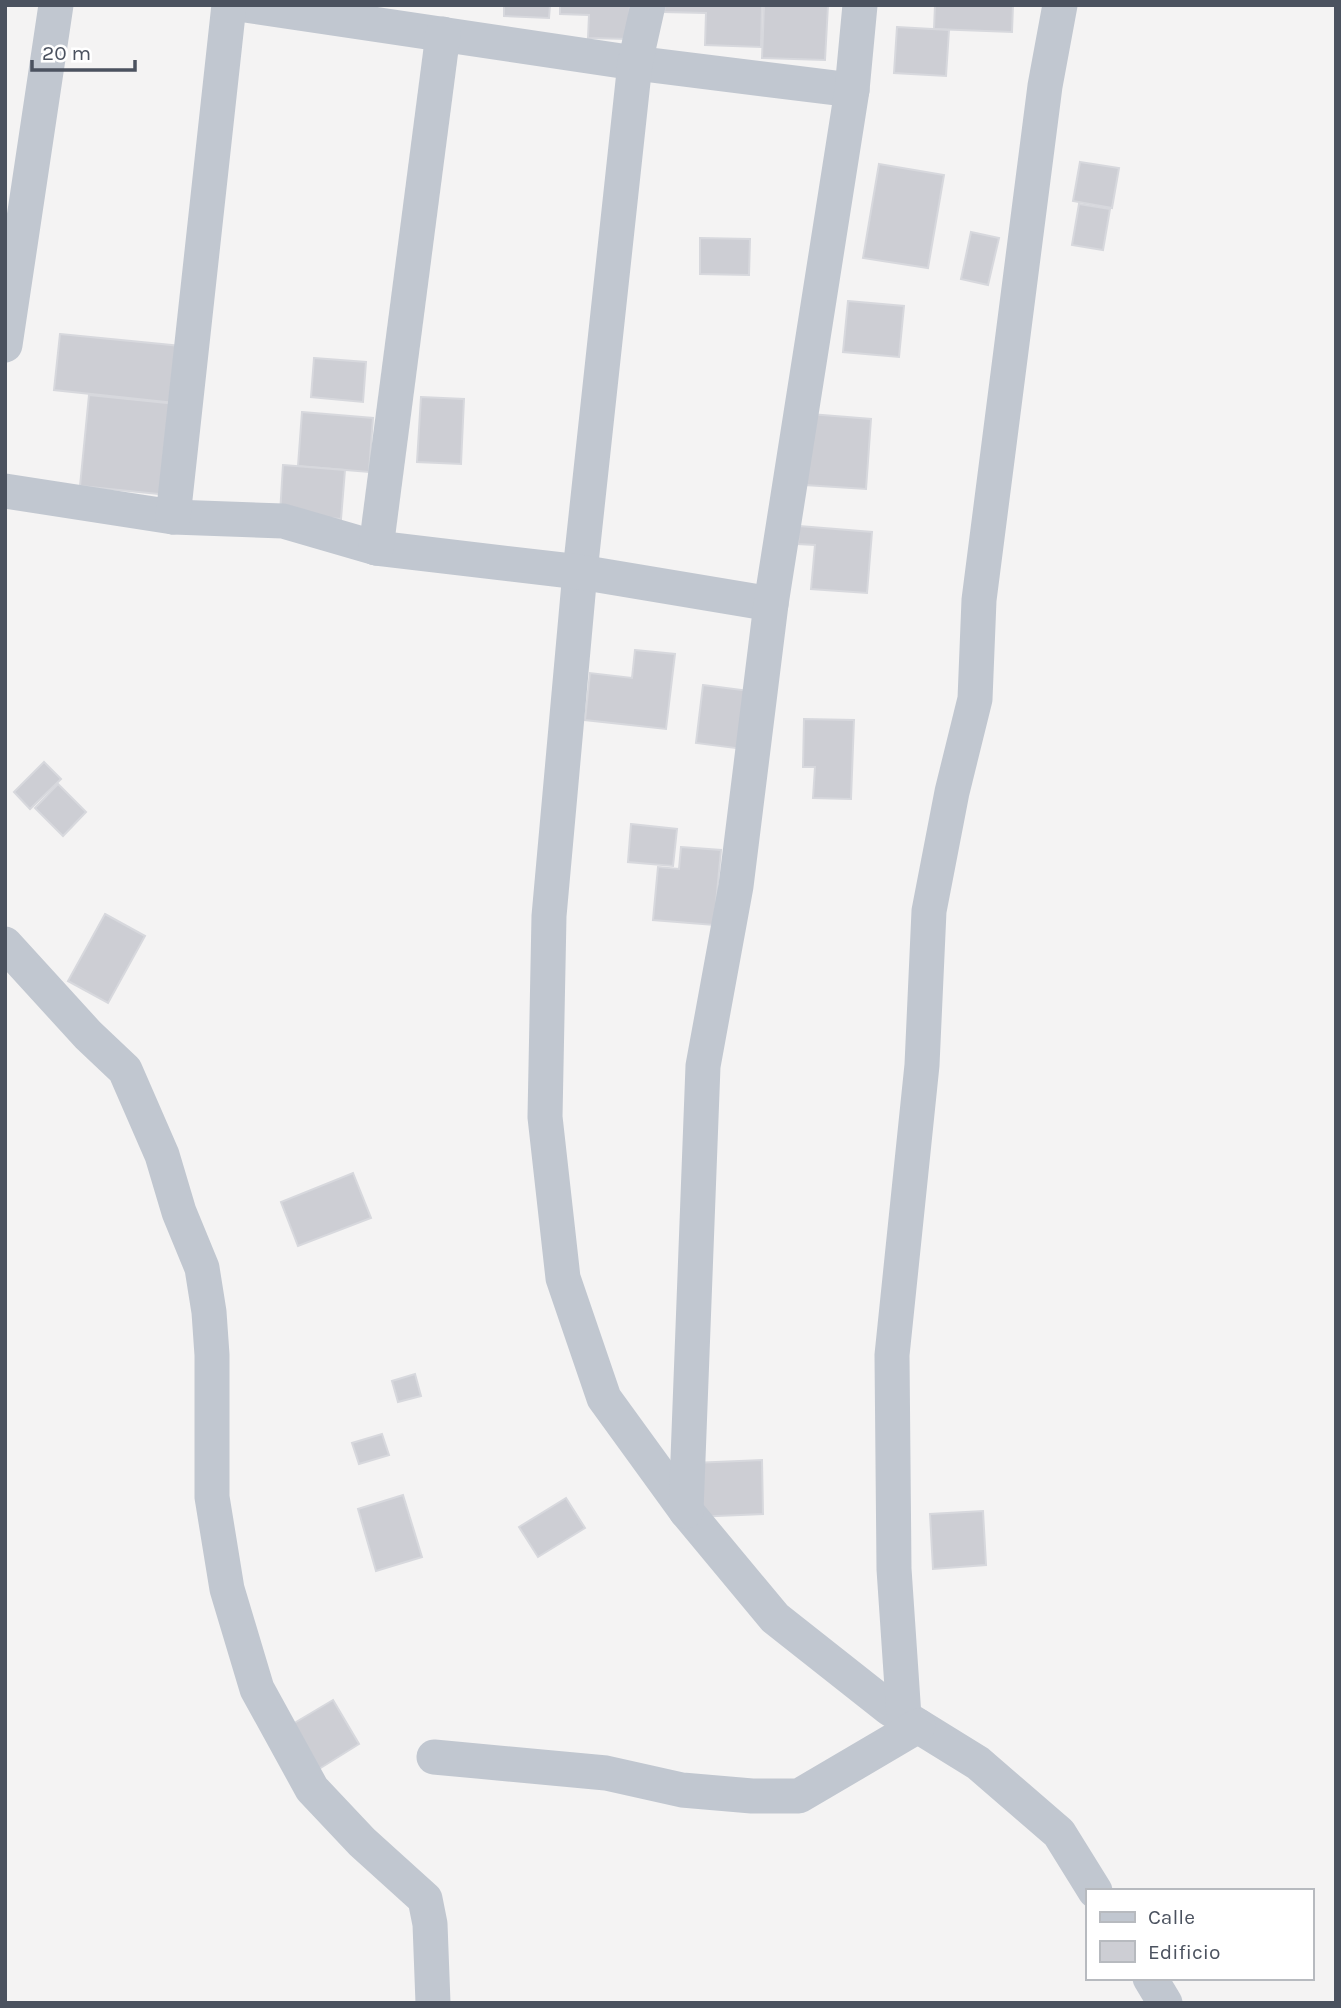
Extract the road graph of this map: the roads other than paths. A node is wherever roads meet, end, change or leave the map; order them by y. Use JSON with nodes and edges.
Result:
{"nodes":[{"id":1,"x":56,"y":5,"type":"edge"},
{"id":2,"x":229,"y":5,"type":"edge"},
{"id":3,"x":245,"y":5,"type":"edge"},
{"id":4,"x":648,"y":5,"type":"edge"},
{"id":5,"x":860,"y":5,"type":"edge"},
{"id":6,"x":1060,"y":5,"type":"edge"},
{"id":7,"x":443,"y":34,"type":"junction"},
{"id":8,"x":635,"y":63,"type":"junction"},
{"id":9,"x":852,"y":90,"type":"junction"},
{"id":10,"x":5,"y":345,"type":"edge"},
{"id":11,"x":5,"y":491,"type":"edge"},
{"id":12,"x":173,"y":517,"type":"junction"},
{"id":13,"x":376,"y":548,"type":"junction"},
{"id":14,"x":580,"y":572,"type":"junction"},
{"id":15,"x":771,"y":604,"type":"junction"},
{"id":16,"x":5,"y":944,"type":"edge"},
{"id":17,"x":686,"y":1511,"type":"junction"},
{"id":18,"x":911,"y":1722,"type":"junction"},
{"id":19,"x":434,"y":1757,"type":"dead end"},
{"id":20,"x":1094,"y":1889,"type":"edge"},
{"id":21,"x":1151,"y":1980,"type":"edge"},
{"id":22,"x":433,"y":2003,"type":"edge"},
{"id":23,"x":1166,"y":2003,"type":"edge"}],
"edges":[{"from":1,"to":10,"type":"street"},
{"from":2,"to":12,"type":"street"},
{"from":3,"to":7,"type":"street"},
{"from":4,"to":8,"type":"street"},
{"from":5,"to":9,"type":"street"},
{"from":6,"to":18,"type":"street"},
{"from":7,"to":8,"type":"street"},
{"from":7,"to":13,"type":"street"},
{"from":8,"to":9,"type":"street"},
{"from":8,"to":14,"type":"street"},
{"from":9,"to":15,"type":"street"},
{"from":11,"to":12,"type":"street"},
{"from":12,"to":13,"type":"street"},
{"from":13,"to":14,"type":"street"},
{"from":14,"to":15,"type":"street"},
{"from":14,"to":17,"type":"street"},
{"from":15,"to":17,"type":"street"},
{"from":16,"to":22,"type":"street"},
{"from":17,"to":18,"type":"street"},
{"from":18,"to":19,"type":"street"},
{"from":18,"to":20,"type":"street"},
{"from":21,"to":23,"type":"street"}]}
